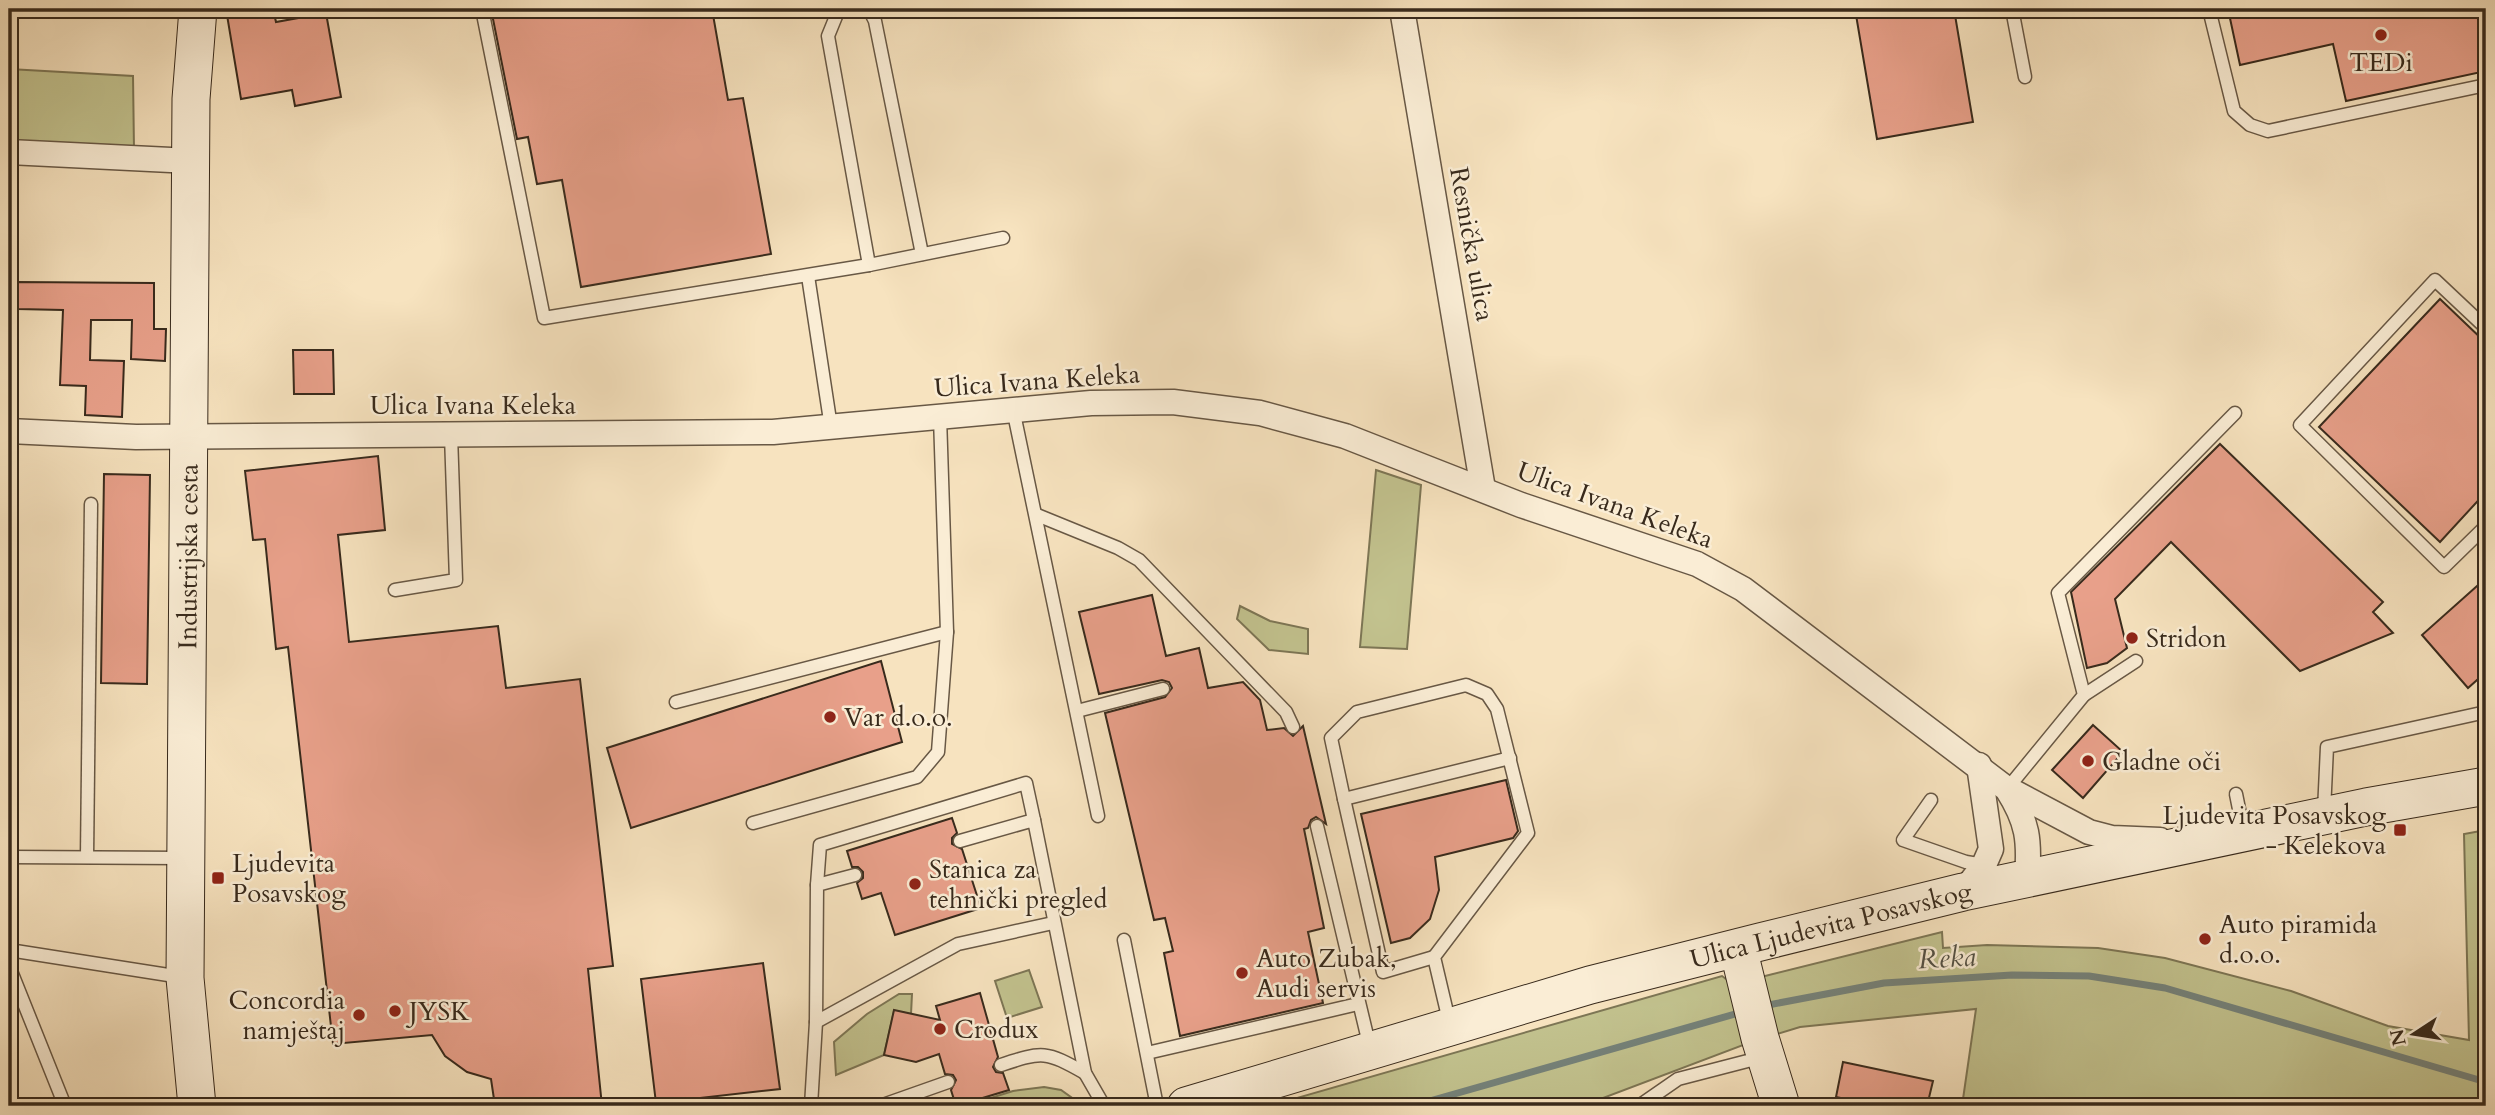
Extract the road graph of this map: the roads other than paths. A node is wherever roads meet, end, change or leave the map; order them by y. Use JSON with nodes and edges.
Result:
{"nodes":[{"id":1,"x":198,"y":9,"type":"edge"},
{"id":2,"x":482,"y":9,"type":"edge"},
{"id":3,"x":839,"y":9,"type":"edge"},
{"id":4,"x":869,"y":9,"type":"edge"},
{"id":5,"x":1402,"y":9,"type":"edge"},
{"id":6,"x":2012,"y":9,"type":"edge"},
{"id":7,"x":2209,"y":9,"type":"edge"},
{"id":8,"x":2025,"y":77,"type":"dead end"},
{"id":9,"x":2486,"y":85,"type":"edge"},
{"id":10,"x":9,"y":152,"type":"edge"},
{"id":11,"x":191,"y":161,"type":"junction"},
{"id":12,"x":1003,"y":239,"type":"dead end"},
{"id":13,"x":922,"y":254,"type":"junction"},
{"id":14,"x":869,"y":265,"type":"junction"},
{"id":15,"x":808,"y":276,"type":"junction"},
{"id":16,"x":2486,"y":328,"type":"edge"},
{"id":17,"x":1013,"y":409,"type":"junction"},
{"id":18,"x":2235,"y":413,"type":"dead end"},
{"id":19,"x":940,"y":417,"type":"junction"},
{"id":20,"x":831,"y":427,"type":"junction"},
{"id":21,"x":9,"y":431,"type":"edge"},
{"id":22,"x":451,"y":435,"type":"junction"},
{"id":23,"x":190,"y":436,"type":"junction"},
{"id":24,"x":1483,"y":489,"type":"junction"},
{"id":25,"x":92,"y":504,"type":"dead end"},
{"id":26,"x":1037,"y":515,"type":"junction"},
{"id":27,"x":2486,"y":526,"type":"edge"},
{"id":28,"x":396,"y":590,"type":"dead end"},
{"id":29,"x":947,"y":632,"type":"junction"},
{"id":30,"x":2136,"y":661,"type":"dead end"},
{"id":31,"x":1163,"y":689,"type":"dead end"},
{"id":32,"x":2084,"y":695,"type":"junction"},
{"id":33,"x":676,"y":702,"type":"dead end"},
{"id":34,"x":1077,"y":711,"type":"junction"},
{"id":35,"x":2486,"y":712,"type":"edge"},
{"id":36,"x":1293,"y":727,"type":"dead end"},
{"id":37,"x":1510,"y":758,"type":"junction"},
{"id":38,"x":1979,"y":765,"type":"junction"},
{"id":39,"x":2486,"y":786,"type":"edge"},
{"id":40,"x":2007,"y":789,"type":"junction"},
{"id":41,"x":2236,"y":794,"type":"dead end"},
{"id":42,"x":1344,"y":799,"type":"junction"},
{"id":43,"x":1931,"y":800,"type":"dead end"},
{"id":44,"x":1098,"y":816,"type":"dead end"},
{"id":45,"x":2323,"y":816,"type":"junction"},
{"id":46,"x":1034,"y":820,"type":"junction"},
{"id":47,"x":753,"y":823,"type":"dead end"},
{"id":48,"x":1317,"y":826,"type":"dead end"},
{"id":49,"x":2244,"y":833,"type":"junction"},
{"id":50,"x":960,"y":841,"type":"dead end"},
{"id":51,"x":2199,"y":842,"type":"junction"},
{"id":52,"x":9,"y":857,"type":"edge"},
{"id":53,"x":87,"y":857,"type":"junction"},
{"id":54,"x":186,"y":858,"type":"junction"},
{"id":55,"x":855,"y":874,"type":"dead end"},
{"id":56,"x":1974,"y":879,"type":"junction"},
{"id":57,"x":2027,"y":879,"type":"junction"},
{"id":58,"x":817,"y":886,"type":"junction"},
{"id":59,"x":1053,"y":923,"type":"junction"},
{"id":60,"x":1124,"y":940,"type":"dead end"},
{"id":61,"x":1738,"y":948,"type":"junction"},
{"id":62,"x":9,"y":950,"type":"edge"},
{"id":63,"x":1434,"y":957,"type":"junction"},
{"id":64,"x":9,"y":966,"type":"edge"},
{"id":65,"x":185,"y":978,"type":"junction"},
{"id":66,"x":1358,"y":1004,"type":"junction"},
{"id":67,"x":816,"y":1022,"type":"junction"},
{"id":68,"x":1450,"y":1025,"type":"junction"},
{"id":69,"x":1763,"y":1047,"type":"junction"},
{"id":70,"x":1370,"y":1049,"type":"junction"},
{"id":71,"x":1147,"y":1053,"type":"junction"},
{"id":72,"x":1001,"y":1065,"type":"dead end"},
{"id":73,"x":1085,"y":1073,"type":"junction"},
{"id":74,"x":948,"y":1082,"type":"dead end"},
{"id":75,"x":1774,"y":1102,"type":"edge"},
{"id":76,"x":65,"y":1106,"type":"edge"},
{"id":77,"x":197,"y":1106,"type":"edge"},
{"id":78,"x":811,"y":1106,"type":"edge"},
{"id":79,"x":880,"y":1106,"type":"edge"},
{"id":80,"x":1104,"y":1106,"type":"edge"},
{"id":81,"x":1157,"y":1106,"type":"edge"},
{"id":82,"x":1186,"y":1106,"type":"edge"},
{"id":83,"x":1639,"y":1106,"type":"edge"}],
"edges":[{"from":1,"to":11,"type":"main road","name":"Industrijska cesta"},
{"from":2,"to":15,"type":"lane"},
{"from":3,"to":14,"type":"lane"},
{"from":4,"to":13,"type":"lane"},
{"from":5,"to":24,"type":"street","name":"Resnička ulica"},
{"from":6,"to":8,"type":"lane"},
{"from":7,"to":9,"type":"lane"},
{"from":10,"to":11,"type":"street"},
{"from":11,"to":23,"type":"main road","name":"Industrijska cesta"},
{"from":12,"to":13,"type":"lane"},
{"from":13,"to":14,"type":"lane"},
{"from":14,"to":15,"type":"lane"},
{"from":15,"to":20,"type":"lane"},
{"from":16,"to":27,"type":"lane"},
{"from":17,"to":19,"type":"street","name":"Ulica Ivana Keleka"},
{"from":17,"to":24,"type":"street","name":"Ulica Ivana Keleka"},
{"from":17,"to":26,"type":"lane"},
{"from":18,"to":32,"type":"lane"},
{"from":19,"to":20,"type":"street","name":"Ulica Ivana Keleka"},
{"from":19,"to":29,"type":"lane"},
{"from":20,"to":22,"type":"street","name":"Ulica Ivana Keleka"},
{"from":21,"to":23,"type":"street","name":"Ulica Ivana Keleka"},
{"from":22,"to":23,"type":"street","name":"Ulica Ivana Keleka"},
{"from":22,"to":28,"type":"lane"},
{"from":23,"to":54,"type":"main road","name":"Industrijska cesta"},
{"from":24,"to":38,"type":"street","name":"Ulica Ivana Keleka"},
{"from":25,"to":53,"type":"lane"},
{"from":26,"to":34,"type":"lane"},
{"from":26,"to":36,"type":"lane"},
{"from":29,"to":33,"type":"lane"},
{"from":29,"to":47,"type":"lane"},
{"from":30,"to":32,"type":"lane"},
{"from":31,"to":34,"type":"lane"},
{"from":32,"to":40,"type":"lane"},
{"from":34,"to":44,"type":"lane"},
{"from":35,"to":45,"type":"lane"},
{"from":37,"to":42,"type":"lane"},
{"from":37,"to":42,"type":"lane"},
{"from":37,"to":63,"type":"lane"},
{"from":38,"to":40,"type":"street","name":"Ulica Ivana Keleka"},
{"from":38,"to":56,"type":"street"},
{"from":39,"to":45,"type":"main road","name":"Ulica Ljudevita Posavskog"},
{"from":40,"to":51,"type":"street","name":"Ulica Ivana Keleka"},
{"from":40,"to":57,"type":"street","name":"Ulica Ivana Keleka"},
{"from":41,"to":49,"type":"lane"},
{"from":42,"to":63,"type":"lane"},
{"from":43,"to":56,"type":"lane"},
{"from":45,"to":49,"type":"main road","name":"Ulica Ljudevita Posavskog"},
{"from":46,"to":50,"type":"lane"},
{"from":46,"to":58,"type":"lane"},
{"from":46,"to":59,"type":"lane"},
{"from":48,"to":66,"type":"lane"},
{"from":49,"to":51,"type":"main road","name":"Ulica Ljudevita Posavskog"},
{"from":51,"to":57,"type":"main road","name":"Ulica Ljudevita Posavskog"},
{"from":52,"to":53,"type":"lane"},
{"from":53,"to":54,"type":"lane"},
{"from":54,"to":65,"type":"main road","name":"Industrijska cesta"},
{"from":55,"to":58,"type":"lane"},
{"from":56,"to":57,"type":"main road","name":"Ulica Ljudevita Posavskog"},
{"from":56,"to":61,"type":"main road","name":"Ulica Ljudevita Posavskog"},
{"from":58,"to":67,"type":"lane"},
{"from":59,"to":67,"type":"lane"},
{"from":59,"to":73,"type":"lane"},
{"from":60,"to":71,"type":"lane"},
{"from":61,"to":68,"type":"main road","name":"Ulica Ljudevita Posavskog"},
{"from":61,"to":69,"type":"main road"},
{"from":62,"to":65,"type":"lane"},
{"from":63,"to":68,"type":"lane"},
{"from":64,"to":76,"type":"lane"},
{"from":65,"to":77,"type":"main road","name":"Industrijska cesta"},
{"from":66,"to":70,"type":"lane"},
{"from":66,"to":71,"type":"lane"},
{"from":67,"to":78,"type":"lane"},
{"from":68,"to":70,"type":"main road","name":"Ulica Ljudevita Posavskog"},
{"from":69,"to":75,"type":"main road"},
{"from":69,"to":83,"type":"lane"},
{"from":70,"to":82,"type":"main road","name":"Ulica Ljudevita Posavskog"},
{"from":71,"to":81,"type":"lane"},
{"from":72,"to":73,"type":"lane"},
{"from":73,"to":80,"type":"lane"},
{"from":74,"to":79,"type":"lane"}]}
